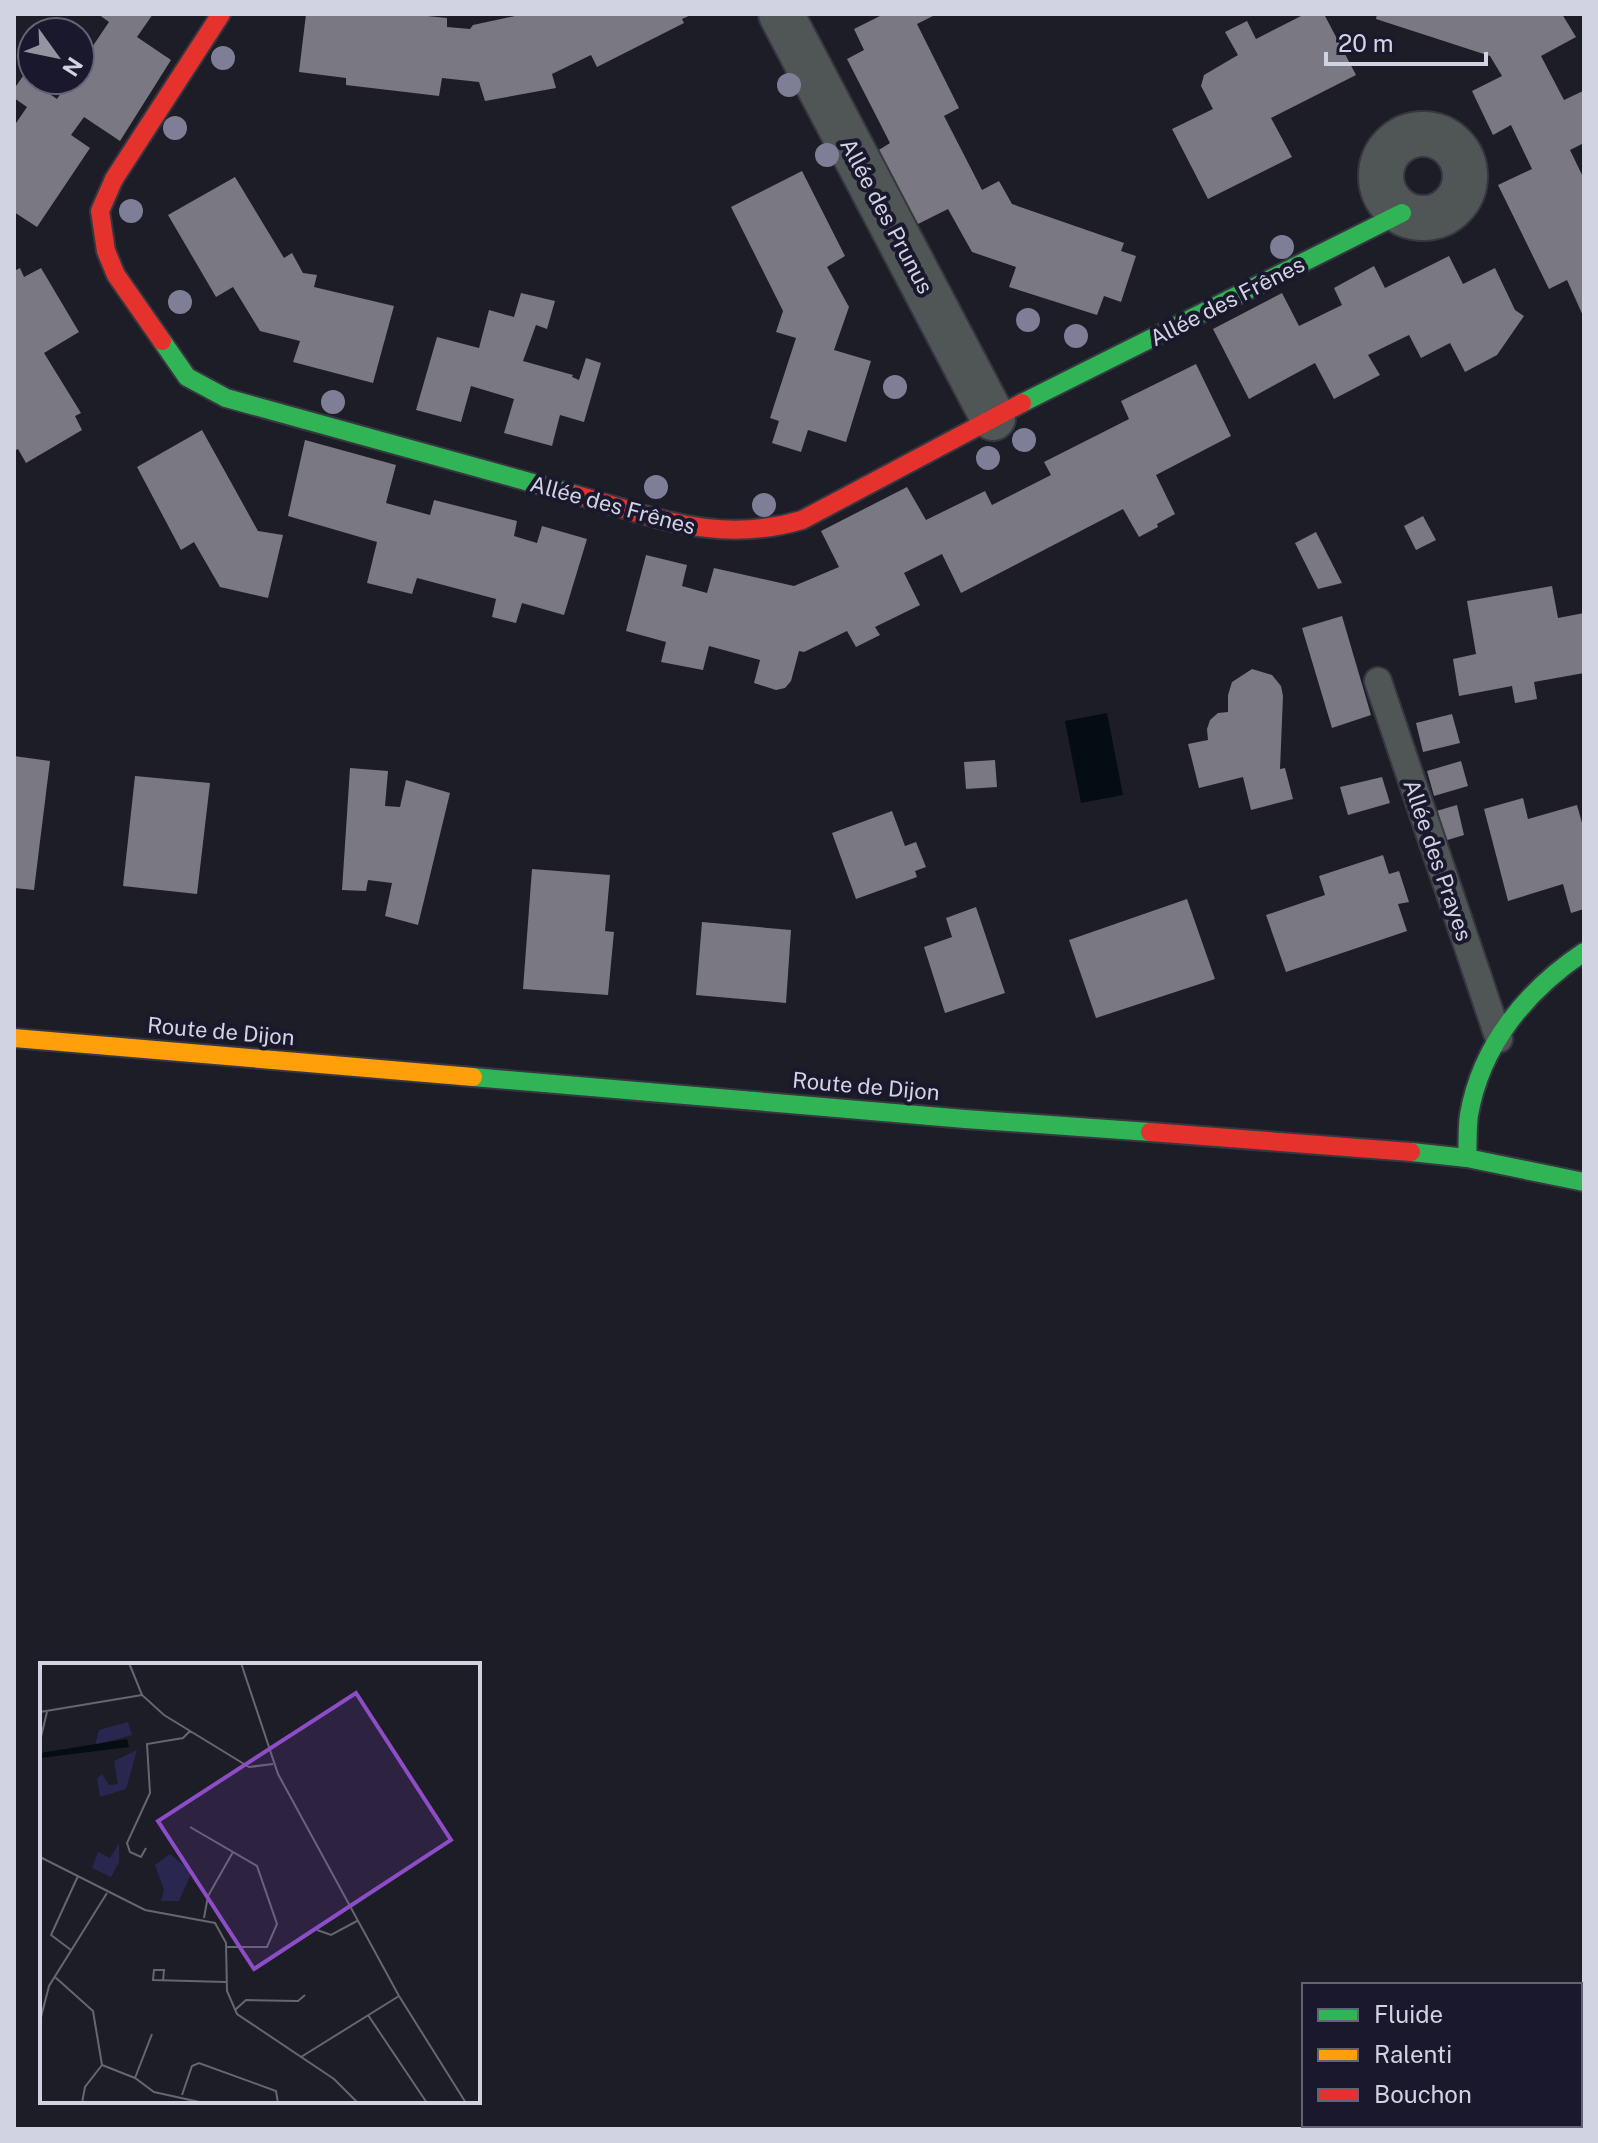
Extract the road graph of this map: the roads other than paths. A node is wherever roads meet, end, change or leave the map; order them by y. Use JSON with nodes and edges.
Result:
{"nodes":[{"id":1,"x":221,"y":14,"type":"edge"},
{"id":2,"x":781,"y":14,"type":"edge"},
{"id":3,"x":1402,"y":213,"type":"dead end"},
{"id":4,"x":993,"y":418,"type":"junction"},
{"id":5,"x":1378,"y":681,"type":"dead end"},
{"id":6,"x":1584,"y":952,"type":"edge"},
{"id":7,"x":14,"y":1038,"type":"edge"},
{"id":8,"x":1499,"y":1039,"type":"junction"},
{"id":9,"x":1467,"y":1158,"type":"junction"},
{"id":10,"x":1584,"y":1182,"type":"edge"}],
"edges":[{"from":1,"to":4,"type":"street","name":"Allée des Frênes"},
{"from":2,"to":4,"type":"street","name":"Allée des Prunus"},
{"from":3,"to":4,"type":"street","name":"Allée des Frênes"},
{"from":5,"to":8,"type":"lane","name":"Allée des Prayes"},
{"from":6,"to":8,"type":"street"},
{"from":7,"to":9,"type":"street","name":"Route de Dijon"},
{"from":8,"to":9,"type":"street"},
{"from":9,"to":10,"type":"street","name":"Route de Dijon"}]}
